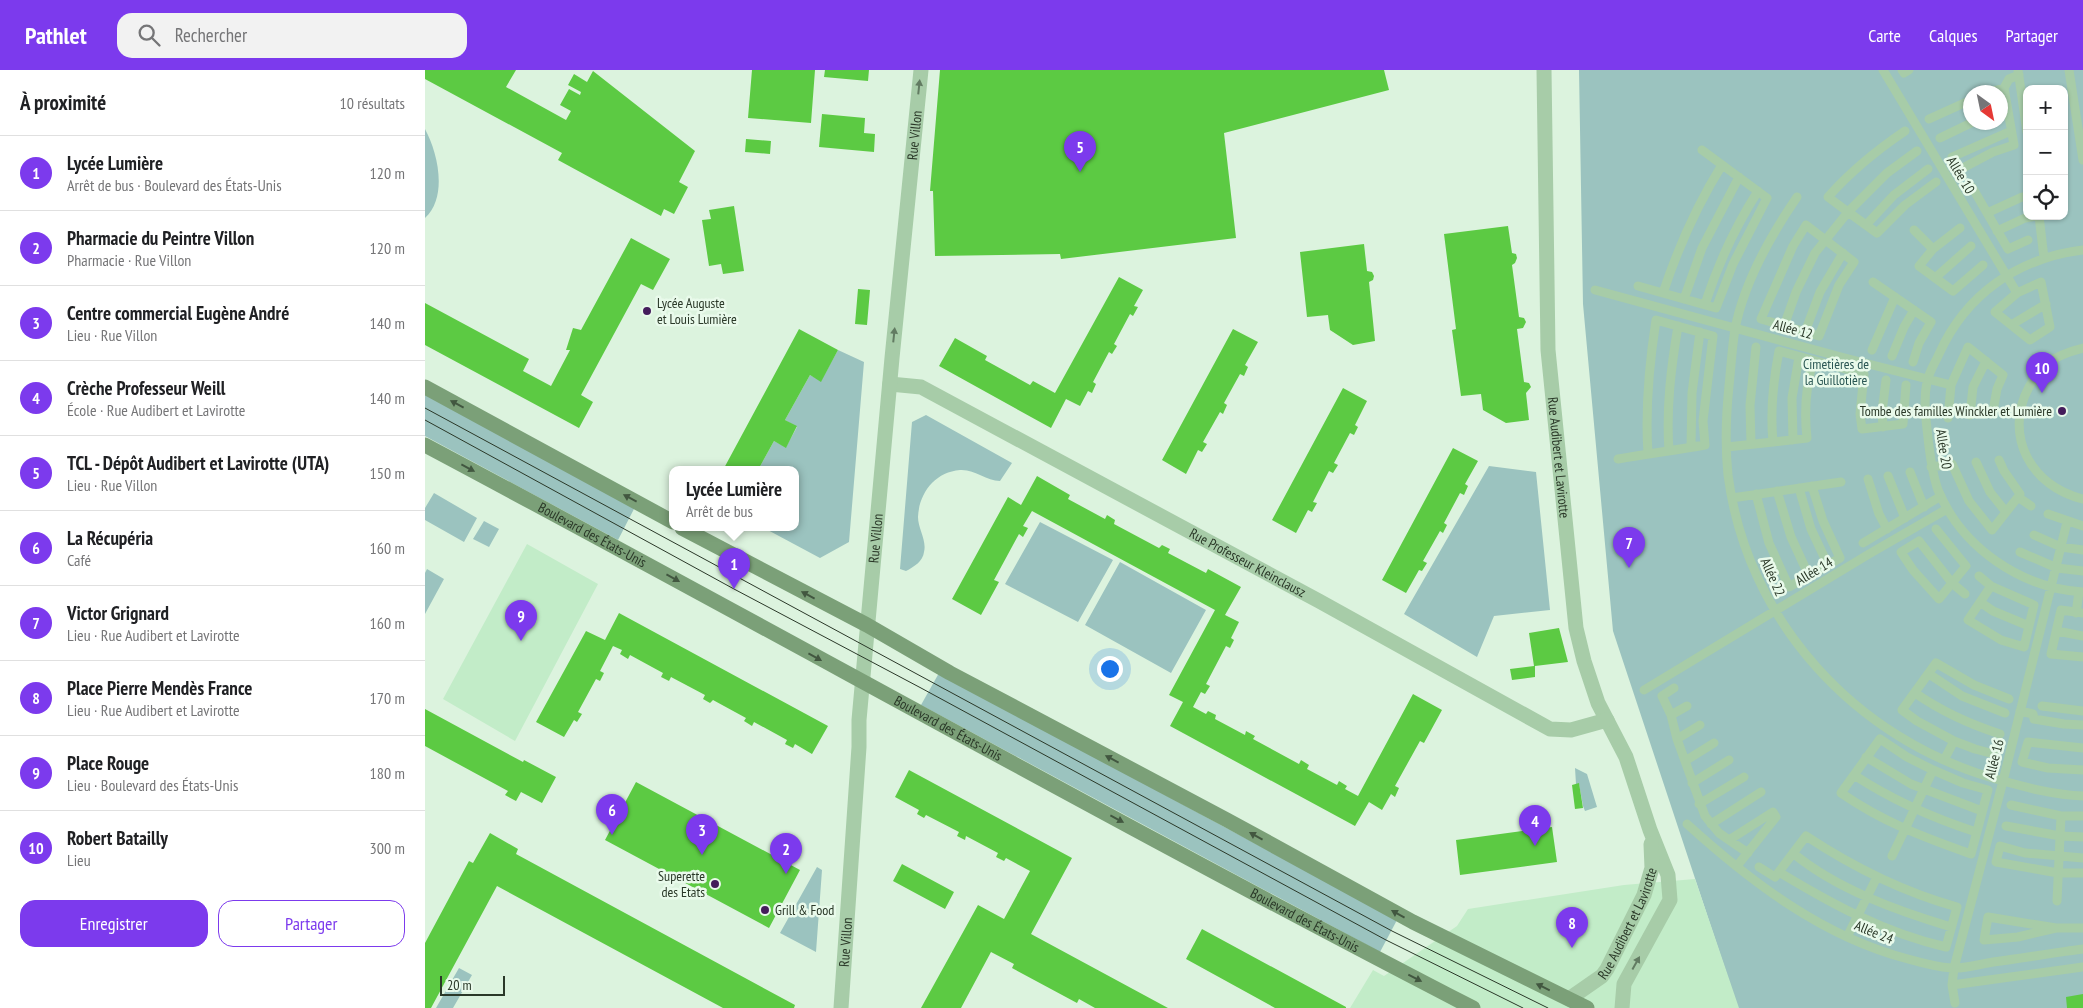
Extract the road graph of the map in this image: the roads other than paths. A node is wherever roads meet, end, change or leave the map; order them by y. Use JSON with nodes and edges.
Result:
{"nodes":[{"id":1,"x":921,"y":70,"type":"edge"},
{"id":2,"x":1544,"y":70,"type":"edge"},
{"id":3,"x":1883,"y":70,"type":"edge"},
{"id":4,"x":1902,"y":70,"type":"edge"},
{"id":5,"x":1909,"y":70,"type":"edge"},
{"id":6,"x":2069,"y":70,"type":"edge"},
{"id":7,"x":2019,"y":73,"type":"edge"},
{"id":8,"x":2006,"y":85,"type":"edge"},
{"id":9,"x":1963,"y":104,"type":"edge"},
{"id":10,"x":1929,"y":119,"type":"dead end"},
{"id":11,"x":2008,"y":122,"type":"edge"},
{"id":12,"x":1963,"y":127,"type":"edge"},
{"id":13,"x":2027,"y":130,"type":"edge"},
{"id":14,"x":1905,"y":131,"type":"dead end"},
{"id":15,"x":2011,"y":131,"type":"junction"},
{"id":16,"x":1940,"y":138,"type":"dead end"},
{"id":17,"x":1702,"y":150,"type":"dead end"},
{"id":18,"x":1917,"y":151,"type":"dead end"},
{"id":19,"x":1952,"y":157,"type":"dead end"},
{"id":20,"x":2083,"y":160,"type":"edge"},
{"id":21,"x":1722,"y":165,"type":"junction"},
{"id":22,"x":1928,"y":169,"type":"dead end"},
{"id":23,"x":1959,"y":170,"type":"dead end"},
{"id":24,"x":1739,"y":177,"type":"junction"},
{"id":25,"x":1936,"y":182,"type":"dead end"},
{"id":26,"x":1972,"y":187,"type":"dead end"},
{"id":27,"x":1758,"y":191,"type":"junction"},
{"id":28,"x":1797,"y":197,"type":"dead end"},
{"id":29,"x":2022,"y":197,"type":"dead end"},
{"id":30,"x":1848,"y":212,"type":"junction"},
{"id":31,"x":1987,"y":213,"type":"junction"},
{"id":32,"x":2023,"y":219,"type":"edge"},
{"id":33,"x":2038,"y":220,"type":"edge"},
{"id":34,"x":1866,"y":225,"type":"junction"},
{"id":35,"x":1960,"y":228,"type":"dead end"},
{"id":36,"x":1914,"y":230,"type":"dead end"},
{"id":37,"x":1997,"y":231,"type":"junction"},
{"id":38,"x":1824,"y":239,"type":"junction"},
{"id":39,"x":2028,"y":240,"type":"dead end"},
{"id":40,"x":1971,"y":246,"type":"dead end"},
{"id":41,"x":1933,"y":249,"type":"junction"},
{"id":42,"x":2083,"y":250,"type":"edge"},
{"id":43,"x":1843,"y":253,"type":"junction"},
{"id":44,"x":2044,"y":258,"type":"junction"},
{"id":45,"x":1983,"y":265,"type":"dead end"},
{"id":46,"x":2006,"y":277,"type":"junction"},
{"id":47,"x":1935,"y":278,"type":"junction"},
{"id":48,"x":1873,"y":282,"type":"dead end"},
{"id":49,"x":1638,"y":286,"type":"dead end"},
{"id":50,"x":1595,"y":290,"type":"dead end"},
{"id":51,"x":1663,"y":293,"type":"junction"},
{"id":52,"x":2017,"y":293,"type":"junction"},
{"id":53,"x":1895,"y":297,"type":"junction"},
{"id":54,"x":1684,"y":299,"type":"junction"},
{"id":55,"x":1705,"y":304,"type":"junction"},
{"id":56,"x":2046,"y":304,"type":"junction"},
{"id":57,"x":1914,"y":310,"type":"junction"},
{"id":58,"x":2011,"y":325,"type":"junction"},
{"id":59,"x":1678,"y":326,"type":"junction"},
{"id":60,"x":1784,"y":326,"type":"junction"},
{"id":61,"x":1735,"y":328,"type":"junction"},
{"id":62,"x":1700,"y":332,"type":"junction"},
{"id":63,"x":1805,"y":332,"type":"junction"},
{"id":64,"x":1756,"y":347,"type":"dead end"},
{"id":65,"x":2083,"y":348,"type":"edge"},
{"id":66,"x":1872,"y":350,"type":"dead end"},
{"id":67,"x":1892,"y":356,"type":"dead end"},
{"id":68,"x":1799,"y":357,"type":"junction"},
{"id":69,"x":1813,"y":361,"type":"junction"},
{"id":70,"x":1913,"y":362,"type":"dead end"},
{"id":71,"x":1986,"y":362,"type":"junction"},
{"id":72,"x":1928,"y":379,"type":"junction"},
{"id":73,"x":1886,"y":380,"type":"dead end"},
{"id":74,"x":890,"y":384,"type":"junction"},
{"id":75,"x":1906,"y":385,"type":"dead end"},
{"id":76,"x":1951,"y":385,"type":"junction"},
{"id":77,"x":425,"y":387,"type":"edge"},
{"id":78,"x":1993,"y":411,"type":"dead end"},
{"id":79,"x":1969,"y":415,"type":"dead end"},
{"id":80,"x":1948,"y":418,"type":"dead end"},
{"id":81,"x":1883,"y":426,"type":"junction"},
{"id":82,"x":1793,"y":440,"type":"junction"},
{"id":83,"x":1773,"y":442,"type":"junction"},
{"id":84,"x":1751,"y":444,"type":"junction"},
{"id":85,"x":425,"y":445,"type":"edge"},
{"id":86,"x":1691,"y":447,"type":"junction"},
{"id":87,"x":1727,"y":447,"type":"junction"},
{"id":88,"x":1669,"y":451,"type":"junction"},
{"id":89,"x":1648,"y":454,"type":"junction"},
{"id":90,"x":1618,"y":459,"type":"dead end"},
{"id":91,"x":1999,"y":460,"type":"dead end"},
{"id":92,"x":1976,"y":462,"type":"dead end"},
{"id":93,"x":1931,"y":467,"type":"junction"},
{"id":94,"x":1910,"y":472,"type":"dead end"},
{"id":95,"x":1887,"y":476,"type":"dead end"},
{"id":96,"x":1868,"y":479,"type":"dead end"},
{"id":97,"x":1841,"y":482,"type":"dead end"},
{"id":98,"x":1812,"y":486,"type":"junction"},
{"id":99,"x":1799,"y":488,"type":"junction"},
{"id":100,"x":1777,"y":491,"type":"junction"},
{"id":101,"x":1755,"y":494,"type":"junction"},
{"id":102,"x":1941,"y":496,"type":"junction"},
{"id":103,"x":2018,"y":497,"type":"junction"},
{"id":104,"x":1732,"y":498,"type":"junction"},
{"id":105,"x":2083,"y":499,"type":"edge"},
{"id":106,"x":2031,"y":506,"type":"dead end"},
{"id":107,"x":1924,"y":507,"type":"junction"},
{"id":108,"x":1947,"y":508,"type":"junction"},
{"id":109,"x":2006,"y":512,"type":"junction"},
{"id":110,"x":2048,"y":514,"type":"dead end"},
{"id":111,"x":1905,"y":518,"type":"junction"},
{"id":112,"x":669,"y":520,"type":"edge"},
{"id":113,"x":2067,"y":522,"type":"junction"},
{"id":114,"x":2083,"y":526,"type":"edge"},
{"id":115,"x":1887,"y":529,"type":"junction"},
{"id":116,"x":1936,"y":529,"type":"dead end"},
{"id":117,"x":688,"y":531,"type":"edge"},
{"id":118,"x":2034,"y":534,"type":"dead end"},
{"id":119,"x":1863,"y":543,"type":"dead end"},
{"id":120,"x":2061,"y":547,"type":"junction"},
{"id":121,"x":2083,"y":550,"type":"edge"},
{"id":122,"x":2020,"y":552,"type":"dead end"},
{"id":123,"x":1828,"y":565,"type":"junction"},
{"id":124,"x":2057,"y":568,"type":"junction"},
{"id":125,"x":2083,"y":571,"type":"edge"},
{"id":126,"x":1809,"y":576,"type":"junction"},
{"id":127,"x":1979,"y":576,"type":"dead end"},
{"id":128,"x":1952,"y":584,"type":"junction"},
{"id":129,"x":1991,"y":586,"type":"junction"},
{"id":130,"x":2052,"y":587,"type":"junction"},
{"id":131,"x":2081,"y":592,"type":"edge"},
{"id":132,"x":1965,"y":594,"type":"dead end"},
{"id":133,"x":1980,"y":602,"type":"junction"},
{"id":134,"x":1774,"y":612,"type":"junction"},
{"id":135,"x":2080,"y":613,"type":"edge"},
{"id":136,"x":867,"y":625,"type":"junction"},
{"id":137,"x":2029,"y":626,"type":"junction"},
{"id":138,"x":2057,"y":631,"type":"junction"},
{"id":139,"x":2083,"y":636,"type":"edge"},
{"id":140,"x":2083,"y":657,"type":"edge"},
{"id":141,"x":1929,"y":674,"type":"junction"},
{"id":142,"x":863,"y":684,"type":"junction"},
{"id":143,"x":1674,"y":688,"type":"dead end"},
{"id":144,"x":1644,"y":690,"type":"dead end"},
{"id":145,"x":1915,"y":692,"type":"junction"},
{"id":146,"x":2009,"y":699,"type":"dead end"},
{"id":147,"x":1687,"y":706,"type":"dead end"},
{"id":148,"x":2042,"y":706,"type":"dead end"},
{"id":149,"x":2020,"y":711,"type":"junction"},
{"id":150,"x":2083,"y":711,"type":"edge"},
{"id":151,"x":2005,"y":712,"type":"dead end"},
{"id":152,"x":1671,"y":715,"type":"junction"},
{"id":153,"x":1607,"y":720,"type":"junction"},
{"id":154,"x":1700,"y":725,"type":"dead end"},
{"id":155,"x":2083,"y":725,"type":"edge"},
{"id":156,"x":2000,"y":734,"type":"dead end"},
{"id":157,"x":1677,"y":739,"type":"junction"},
{"id":158,"x":1954,"y":741,"type":"junction"},
{"id":159,"x":1714,"y":743,"type":"dead end"},
{"id":160,"x":2083,"y":748,"type":"edge"},
{"id":161,"x":1994,"y":754,"type":"dead end"},
{"id":162,"x":1867,"y":757,"type":"junction"},
{"id":163,"x":1729,"y":760,"type":"dead end"},
{"id":164,"x":1944,"y":760,"type":"junction"},
{"id":165,"x":1685,"y":761,"type":"junction"},
{"id":166,"x":1933,"y":770,"type":"junction"},
{"id":167,"x":2083,"y":770,"type":"edge"},
{"id":168,"x":1854,"y":774,"type":"junction"},
{"id":169,"x":1744,"y":777,"type":"dead end"},
{"id":170,"x":2003,"y":781,"type":"junction"},
{"id":171,"x":1693,"y":783,"type":"junction"},
{"id":172,"x":1924,"y":789,"type":"junction"},
{"id":173,"x":1761,"y":792,"type":"dead end"},
{"id":174,"x":2083,"y":796,"type":"edge"},
{"id":175,"x":1699,"y":804,"type":"junction"},
{"id":176,"x":2011,"y":805,"type":"dead end"},
{"id":177,"x":1915,"y":809,"type":"junction"},
{"id":178,"x":1982,"y":811,"type":"junction"},
{"id":179,"x":2061,"y":816,"type":"junction"},
{"id":180,"x":2083,"y":816,"type":"edge"},
{"id":181,"x":1687,"y":824,"type":"dead end"},
{"id":182,"x":1711,"y":824,"type":"junction"},
{"id":183,"x":2006,"y":826,"type":"dead end"},
{"id":184,"x":1650,"y":830,"type":"junction"},
{"id":185,"x":1905,"y":830,"type":"junction"},
{"id":186,"x":1977,"y":832,"type":"junction"},
{"id":187,"x":2060,"y":836,"type":"junction"},
{"id":188,"x":2083,"y":837,"type":"edge"},
{"id":189,"x":1729,"y":840,"type":"junction"},
{"id":190,"x":1748,"y":853,"type":"junction"},
{"id":191,"x":1793,"y":853,"type":"junction"},
{"id":192,"x":1892,"y":856,"type":"dead end"},
{"id":193,"x":2059,"y":857,"type":"junction"},
{"id":194,"x":2083,"y":858,"type":"edge"},
{"id":195,"x":1737,"y":866,"type":"junction"},
{"id":196,"x":1759,"y":866,"type":"dead end"},
{"id":197,"x":1779,"y":872,"type":"junction"},
{"id":198,"x":2058,"y":873,"type":"junction"},
{"id":199,"x":2083,"y":873,"type":"edge"},
{"id":200,"x":1877,"y":877,"type":"junction"},
{"id":201,"x":1868,"y":896,"type":"junction"},
{"id":202,"x":2057,"y":901,"type":"dead end"},
{"id":203,"x":1858,"y":916,"type":"junction"},
{"id":204,"x":1951,"y":927,"type":"junction"},
{"id":205,"x":2056,"y":928,"type":"junction"},
{"id":206,"x":2083,"y":928,"type":"edge"},
{"id":207,"x":1847,"y":937,"type":"junction"},
{"id":208,"x":2083,"y":949,"type":"edge"},
{"id":209,"x":2083,"y":967,"type":"edge"},
{"id":210,"x":1953,"y":968,"type":"junction"},
{"id":211,"x":1952,"y":985,"type":"junction"},
{"id":212,"x":1569,"y":1000,"type":"junction"},
{"id":213,"x":1955,"y":1003,"type":"dead end"},
{"id":214,"x":841,"y":1008,"type":"edge"},
{"id":215,"x":1473,"y":1008,"type":"edge"},
{"id":216,"x":1587,"y":1008,"type":"edge"},
{"id":217,"x":1622,"y":1008,"type":"edge"}],
"edges":[{"from":74,"to":1,"type":"street","name":"Rue Villon","one_way":true},
{"from":2,"to":153,"type":"street","name":"Rue Audibert et Lavirotte"},
{"from":3,"to":46,"type":"lane","name":"Allée 10"},
{"from":4,"to":5,"type":"lane"},
{"from":6,"to":20,"type":"lane"},
{"from":7,"to":8,"type":"lane"},
{"from":7,"to":13,"type":"lane"},
{"from":9,"to":10,"type":"lane"},
{"from":11,"to":15,"type":"lane"},
{"from":12,"to":16,"type":"lane"},
{"from":14,"to":30,"type":"lane"},
{"from":15,"to":19,"type":"lane"},
{"from":15,"to":23,"type":"lane"},
{"from":17,"to":21,"type":"lane"},
{"from":18,"to":30,"type":"lane"},
{"from":21,"to":24,"type":"lane"},
{"from":21,"to":51,"type":"lane"},
{"from":22,"to":34,"type":"lane"},
{"from":24,"to":27,"type":"lane"},
{"from":24,"to":54,"type":"lane"},
{"from":25,"to":34,"type":"lane"},
{"from":26,"to":31,"type":"lane"},
{"from":27,"to":55,"type":"lane"},
{"from":27,"to":55,"type":"lane"},
{"from":28,"to":61,"type":"lane","name":"Allée 22"},
{"from":29,"to":31,"type":"lane"},
{"from":30,"to":34,"type":"lane"},
{"from":30,"to":38,"type":"lane"},
{"from":31,"to":37,"type":"lane"},
{"from":32,"to":37,"type":"lane"},
{"from":33,"to":44,"type":"lane"},
{"from":35,"to":41,"type":"lane"},
{"from":36,"to":41,"type":"lane"},
{"from":37,"to":39,"type":"lane"},
{"from":38,"to":43,"type":"lane"},
{"from":38,"to":60,"type":"lane"},
{"from":38,"to":60,"type":"lane"},
{"from":40,"to":47,"type":"lane"},
{"from":41,"to":47,"type":"lane"},
{"from":42,"to":44,"type":"lane","name":"Allée 20"},
{"from":43,"to":63,"type":"lane"},
{"from":43,"to":63,"type":"lane"},
{"from":44,"to":46,"type":"lane","name":"Allée 20"},
{"from":45,"to":47,"type":"lane"},
{"from":46,"to":52,"type":"lane","name":"Allée 10"},
{"from":46,"to":72,"type":"lane","name":"Allée 20"},
{"from":48,"to":53,"type":"lane"},
{"from":49,"to":51,"type":"lane"},
{"from":50,"to":61,"type":"lane","name":"Allée 12"},
{"from":51,"to":54,"type":"lane"},
{"from":52,"to":56,"type":"lane"},
{"from":52,"to":58,"type":"lane"},
{"from":53,"to":57,"type":"lane"},
{"from":53,"to":66,"type":"lane"},
{"from":54,"to":55,"type":"lane"},
{"from":56,"to":58,"type":"lane"},
{"from":56,"to":58,"type":"lane"},
{"from":57,"to":67,"type":"lane"},
{"from":57,"to":70,"type":"lane"},
{"from":59,"to":62,"type":"lane"},
{"from":59,"to":88,"type":"lane"},
{"from":59,"to":89,"type":"lane"},
{"from":60,"to":63,"type":"lane"},
{"from":61,"to":72,"type":"lane","name":"Allée 12"},
{"from":61,"to":87,"type":"lane","name":"Allée 22"},
{"from":62,"to":86,"type":"lane"},
{"from":62,"to":86,"type":"lane"},
{"from":64,"to":84,"type":"lane"},
{"from":65,"to":105,"type":"lane"},
{"from":68,"to":69,"type":"lane"},
{"from":68,"to":82,"type":"lane"},
{"from":68,"to":83,"type":"lane"},
{"from":69,"to":81,"type":"lane"},
{"from":69,"to":82,"type":"lane"},
{"from":71,"to":76,"type":"lane"},
{"from":71,"to":78,"type":"lane"},
{"from":71,"to":79,"type":"lane"},
{"from":72,"to":76,"type":"lane","name":"Allée 12"},
{"from":72,"to":93,"type":"lane","name":"Allée 20"},
{"from":73,"to":81,"type":"lane"},
{"from":74,"to":136,"type":"street","name":"Rue Villon"},
{"from":74,"to":153,"type":"street","name":"Rue Professeur Kleinclausz"},
{"from":75,"to":81,"type":"lane"},
{"from":76,"to":80,"type":"lane"},
{"from":112,"to":77,"type":"main road","one_way":true},
{"from":82,"to":83,"type":"lane"},
{"from":83,"to":84,"type":"lane"},
{"from":84,"to":87,"type":"lane"},
{"from":85,"to":142,"type":"main road","name":"Boulevard des États-Unis","one_way":true},
{"from":86,"to":88,"type":"lane"},
{"from":87,"to":104,"type":"lane","name":"Allée 22"},
{"from":88,"to":89,"type":"lane"},
{"from":89,"to":90,"type":"lane"},
{"from":91,"to":103,"type":"lane"},
{"from":92,"to":109,"type":"lane"},
{"from":93,"to":102,"type":"lane","name":"Allée 20"},
{"from":93,"to":109,"type":"lane"},
{"from":94,"to":107,"type":"lane"},
{"from":95,"to":111,"type":"lane"},
{"from":96,"to":115,"type":"lane"},
{"from":97,"to":98,"type":"lane"},
{"from":98,"to":99,"type":"lane"},
{"from":98,"to":123,"type":"lane"},
{"from":99,"to":100,"type":"lane"},
{"from":99,"to":123,"type":"lane"},
{"from":100,"to":101,"type":"lane"},
{"from":100,"to":126,"type":"lane"},
{"from":101,"to":104,"type":"lane"},
{"from":101,"to":126,"type":"lane"},
{"from":102,"to":107,"type":"lane"},
{"from":102,"to":108,"type":"lane","name":"Allée 20"},
{"from":103,"to":106,"type":"lane"},
{"from":103,"to":109,"type":"lane"},
{"from":104,"to":134,"type":"lane","name":"Allée 22"},
{"from":107,"to":111,"type":"lane"},
{"from":108,"to":130,"type":"lane","name":"Allée 20"},
{"from":108,"to":134,"type":"lane","name":"Allée 14"},
{"from":110,"to":113,"type":"lane"},
{"from":111,"to":115,"type":"lane"},
{"from":113,"to":114,"type":"lane"},
{"from":113,"to":120,"type":"lane","name":"Allée 16"},
{"from":115,"to":119,"type":"lane"},
{"from":116,"to":128,"type":"lane"},
{"from":136,"to":117,"type":"main road","one_way":true},
{"from":118,"to":120,"type":"lane"},
{"from":120,"to":121,"type":"lane"},
{"from":120,"to":124,"type":"lane","name":"Allée 16"},
{"from":122,"to":124,"type":"lane"},
{"from":123,"to":126,"type":"lane"},
{"from":124,"to":125,"type":"lane"},
{"from":124,"to":130,"type":"lane","name":"Allée 16"},
{"from":127,"to":129,"type":"lane"},
{"from":128,"to":128,"type":"lane"},
{"from":128,"to":132,"type":"lane"},
{"from":129,"to":133,"type":"lane"},
{"from":129,"to":137,"type":"lane"},
{"from":130,"to":131,"type":"lane","name":"Allée 20"},
{"from":130,"to":149,"type":"lane","name":"Allée 16"},
{"from":131,"to":135,"type":"lane"},
{"from":133,"to":137,"type":"lane"},
{"from":133,"to":137,"type":"lane"},
{"from":134,"to":144,"type":"lane","name":"Allée 14"},
{"from":134,"to":164,"type":"lane","name":"Allée 22"},
{"from":135,"to":138,"type":"lane"},
{"from":136,"to":142,"type":"street","name":"Rue Villon"},
{"from":212,"to":136,"type":"main road","one_way":true},
{"from":138,"to":139,"type":"lane"},
{"from":138,"to":140,"type":"lane"},
{"from":141,"to":145,"type":"lane"},
{"from":141,"to":146,"type":"lane"},
{"from":141,"to":151,"type":"lane"},
{"from":142,"to":214,"type":"street","name":"Rue Villon"},
{"from":142,"to":215,"type":"main road","name":"Boulevard des États-Unis","one_way":true},
{"from":143,"to":152,"type":"lane"},
{"from":145,"to":156,"type":"lane"},
{"from":145,"to":158,"type":"lane"},
{"from":147,"to":152,"type":"lane"},
{"from":148,"to":150,"type":"lane"},
{"from":149,"to":155,"type":"lane"},
{"from":149,"to":170,"type":"lane","name":"Allée 16"},
{"from":152,"to":157,"type":"lane"},
{"from":153,"to":184,"type":"street","name":"Rue Audibert et Lavirotte"},
{"from":154,"to":157,"type":"lane"},
{"from":157,"to":165,"type":"lane"},
{"from":158,"to":161,"type":"lane"},
{"from":158,"to":164,"type":"lane"},
{"from":159,"to":165,"type":"lane"},
{"from":160,"to":167,"type":"lane"},
{"from":162,"to":166,"type":"lane"},
{"from":162,"to":168,"type":"lane"},
{"from":162,"to":172,"type":"lane"},
{"from":163,"to":171,"type":"lane"},
{"from":164,"to":170,"type":"lane","name":"Allée 22"},
{"from":165,"to":171,"type":"lane"},
{"from":166,"to":172,"type":"lane"},
{"from":166,"to":178,"type":"lane"},
{"from":168,"to":177,"type":"lane"},
{"from":168,"to":185,"type":"lane"},
{"from":169,"to":175,"type":"lane"},
{"from":170,"to":174,"type":"lane","name":"Allée 22"},
{"from":170,"to":210,"type":"lane","name":"Allée 16"},
{"from":171,"to":175,"type":"lane"},
{"from":172,"to":177,"type":"lane"},
{"from":172,"to":178,"type":"lane"},
{"from":173,"to":182,"type":"lane"},
{"from":175,"to":182,"type":"lane"},
{"from":176,"to":179,"type":"lane"},
{"from":177,"to":185,"type":"lane"},
{"from":177,"to":186,"type":"lane"},
{"from":178,"to":186,"type":"lane"},
{"from":179,"to":180,"type":"lane"},
{"from":179,"to":187,"type":"lane"},
{"from":181,"to":195,"type":"lane","name":"Allée 24"},
{"from":182,"to":189,"type":"lane"},
{"from":183,"to":187,"type":"lane"},
{"from":184,"to":212,"type":"street","name":"Rue Audibert et Lavirotte"},
{"from":217,"to":184,"type":"street","name":"Rue Audibert et Lavirotte","one_way":true},
{"from":185,"to":186,"type":"lane"},
{"from":185,"to":192,"type":"lane"},
{"from":187,"to":188,"type":"lane"},
{"from":187,"to":193,"type":"lane"},
{"from":189,"to":190,"type":"lane"},
{"from":189,"to":190,"type":"lane"},
{"from":190,"to":195,"type":"lane"},
{"from":191,"to":197,"type":"lane"},
{"from":191,"to":200,"type":"lane"},
{"from":191,"to":201,"type":"lane"},
{"from":193,"to":194,"type":"lane"},
{"from":193,"to":198,"type":"lane"},
{"from":193,"to":198,"type":"lane"},
{"from":195,"to":207,"type":"lane","name":"Allée 24"},
{"from":196,"to":197,"type":"lane"},
{"from":197,"to":203,"type":"lane"},
{"from":198,"to":199,"type":"lane"},
{"from":198,"to":202,"type":"lane"},
{"from":200,"to":201,"type":"lane"},
{"from":200,"to":204,"type":"lane"},
{"from":201,"to":203,"type":"lane"},
{"from":201,"to":204,"type":"lane"},
{"from":203,"to":204,"type":"lane"},
{"from":203,"to":207,"type":"lane"},
{"from":205,"to":205,"type":"lane"},
{"from":205,"to":206,"type":"lane"},
{"from":207,"to":210,"type":"lane","name":"Allée 24"},
{"from":208,"to":210,"type":"lane","name":"Allée 24"},
{"from":209,"to":211,"type":"lane"},
{"from":210,"to":211,"type":"lane","name":"Allée 16"},
{"from":211,"to":213,"type":"lane","name":"Allée 16"},
{"from":212,"to":216,"type":"main road"}]}
